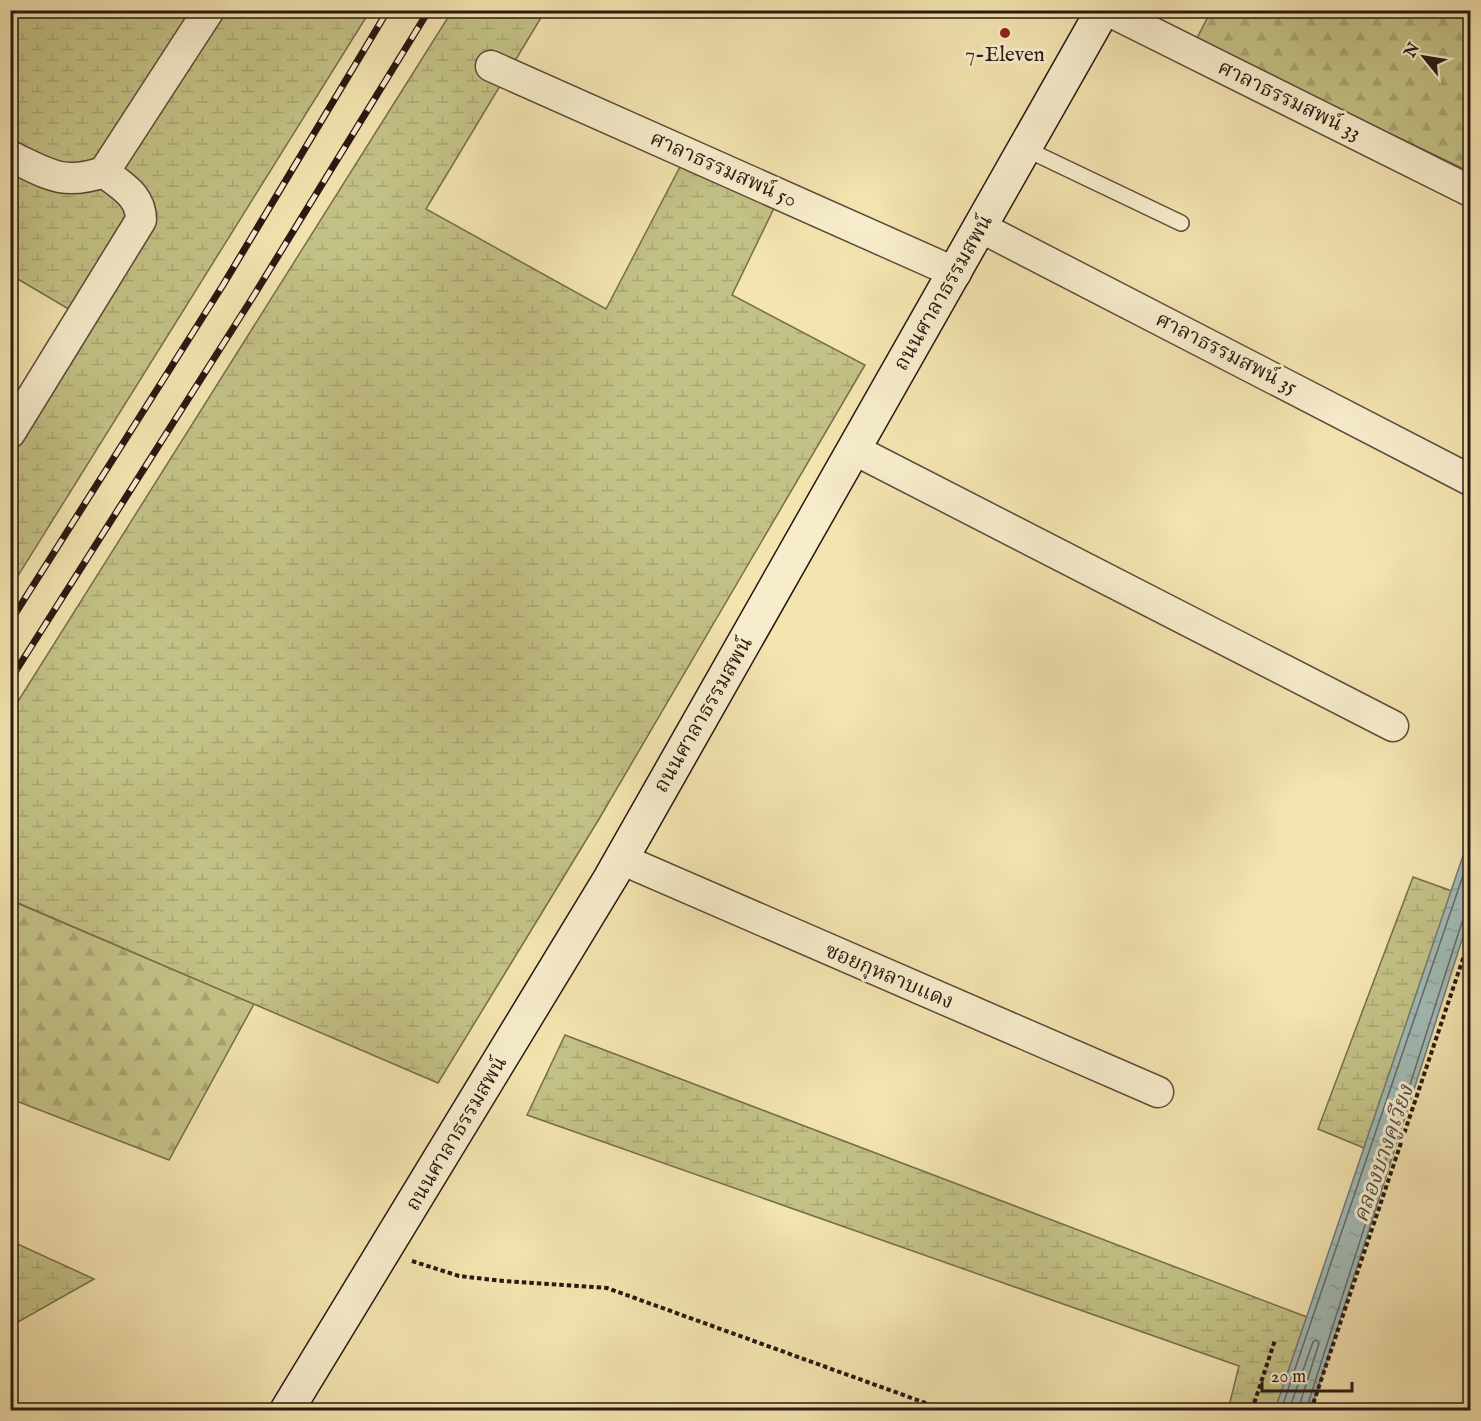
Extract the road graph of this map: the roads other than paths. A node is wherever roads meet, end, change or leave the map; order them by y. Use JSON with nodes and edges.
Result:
{"nodes":[{"id":1,"x":209,"y":10,"type":"edge"},
{"id":2,"x":1105,"y":10,"type":"edge"},
{"id":3,"x":491,"y":66,"type":"dead end"},
{"id":4,"x":1026,"y":149,"type":"junction"},
{"id":5,"x":10,"y":156,"type":"edge"},
{"id":6,"x":104,"y":172,"type":"junction"},
{"id":7,"x":1470,"y":191,"type":"edge"},
{"id":8,"x":1181,"y":223,"type":"dead end"},
{"id":9,"x":982,"y":228,"type":"junction"},
{"id":10,"x":956,"y":273,"type":"junction"},
{"id":11,"x":10,"y":434,"type":"edge"},
{"id":12,"x":855,"y":450,"type":"junction"},
{"id":13,"x":1470,"y":480,"type":"edge"},
{"id":14,"x":1393,"y":726,"type":"dead end"},
{"id":15,"x":621,"y":859,"type":"junction"},
{"id":16,"x":1158,"y":1092,"type":"dead end"},
{"id":17,"x":288,"y":1410,"type":"edge"}],
"edges":[{"from":1,"to":6,"type":"street"},
{"from":2,"to":4,"type":"street","name":"ถนนศาลาธรรมสพน์"},
{"from":2,"to":7,"type":"street","name":"ศาลาธรรมสพน์ 33"},
{"from":3,"to":10,"type":"street","name":"ศาลาธรรมสพน์ 50"},
{"from":4,"to":8,"type":"lane"},
{"from":4,"to":9,"type":"street","name":"ถนนศาลาธรรมสพน์"},
{"from":5,"to":6,"type":"street"},
{"from":6,"to":11,"type":"street"},
{"from":9,"to":10,"type":"street","name":"ถนนศาลาธรรมสพน์"},
{"from":9,"to":13,"type":"street","name":"ศาลาธรรมสพน์ 35"},
{"from":10,"to":12,"type":"street","name":"ถนนศาลาธรรมสพน์"},
{"from":12,"to":14,"type":"street"},
{"from":12,"to":15,"type":"street","name":"ถนนศาลาธรรมสพน์"},
{"from":15,"to":16,"type":"street","name":"ซอยกุหลาบแดง"},
{"from":15,"to":17,"type":"street","name":"ถนนศาลาธรรมสพน์"}]}
